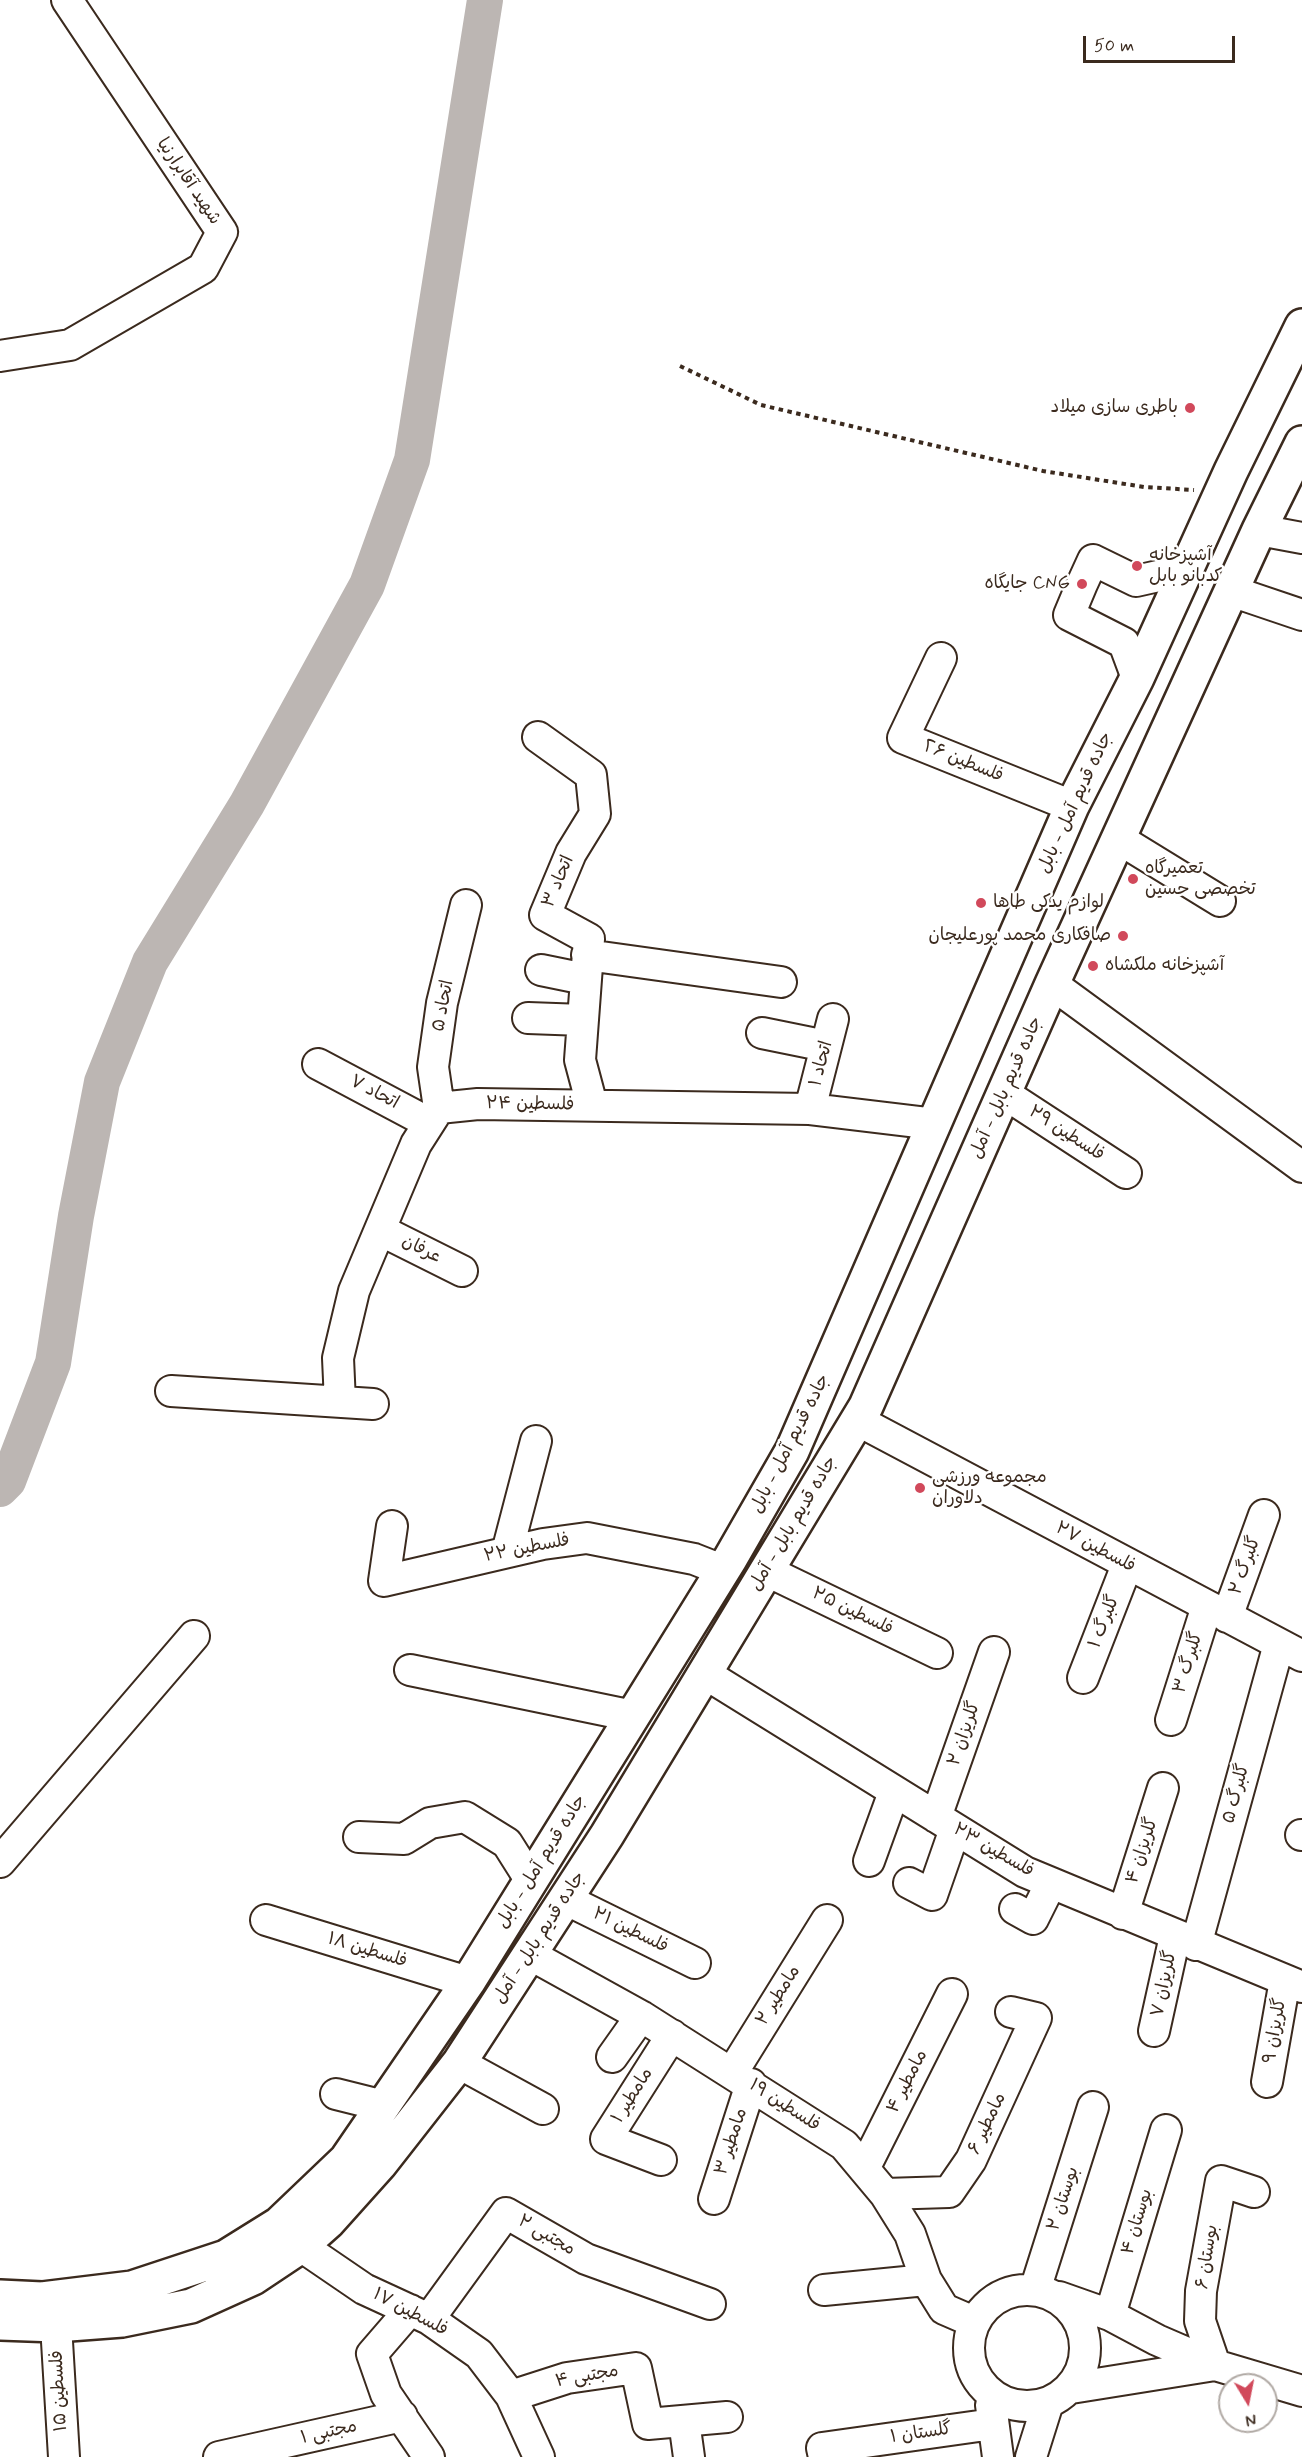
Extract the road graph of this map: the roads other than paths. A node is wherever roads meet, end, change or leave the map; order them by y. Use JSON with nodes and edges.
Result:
{"nodes":[{"id":1,"x":67,"y":0,"type":"edge"},
{"id":2,"x":1302,"y":326,"type":"edge"},
{"id":3,"x":0,"y":356,"type":"edge"},
{"id":4,"x":1302,"y":443,"type":"edge"},
{"id":5,"x":1259,"y":530,"type":"junction"},
{"id":6,"x":1302,"y":538,"type":"edge"},
{"id":7,"x":1185,"y":570,"type":"junction"},
{"id":8,"x":1231,"y":591,"type":"junction"},
{"id":9,"x":1302,"y":615,"type":"edge"},
{"id":10,"x":940,"y":658,"type":"dead end"},
{"id":11,"x":1137,"y":678,"type":"junction"},
{"id":12,"x":538,"y":737,"type":"dead end"},
{"id":13,"x":1072,"y":806,"type":"junction"},
{"id":14,"x":1119,"y":839,"type":"junction"},
{"id":15,"x":1220,"y":901,"type":"dead end"},
{"id":16,"x":466,"y":905,"type":"dead end"},
{"id":17,"x":586,"y":967,"type":"junction"},
{"id":18,"x":541,"y":970,"type":"dead end"},
{"id":19,"x":782,"y":982,"type":"dead end"},
{"id":20,"x":1052,"y":984,"type":"junction"},
{"id":21,"x":528,"y":1018,"type":"dead end"},
{"id":22,"x":583,"y":1020,"type":"junction"},
{"id":23,"x":762,"y":1033,"type":"dead end"},
{"id":24,"x":318,"y":1064,"type":"dead end"},
{"id":25,"x":1005,"y":1094,"type":"junction"},
{"id":26,"x":592,"y":1106,"type":"junction"},
{"id":27,"x":810,"y":1109,"type":"junction"},
{"id":28,"x":434,"y":1116,"type":"junction"},
{"id":29,"x":935,"y":1124,"type":"junction"},
{"id":30,"x":1302,"y":1167,"type":"edge"},
{"id":31,"x":1126,"y":1173,"type":"dead end"},
{"id":32,"x":380,"y":1230,"type":"junction"},
{"id":33,"x":462,"y":1271,"type":"dead end"},
{"id":34,"x":171,"y":1391,"type":"dead end"},
{"id":35,"x":340,"y":1402,"type":"junction"},
{"id":36,"x":373,"y":1404,"type":"dead end"},
{"id":37,"x":857,"y":1420,"type":"junction"},
{"id":38,"x":536,"y":1441,"type":"dead end"},
{"id":39,"x":1264,"y":1515,"type":"dead end"},
{"id":40,"x":392,"y":1526,"type":"dead end"},
{"id":41,"x":507,"y":1552,"type":"junction"},
{"id":42,"x":1127,"y":1565,"type":"junction"},
{"id":43,"x":722,"y":1570,"type":"junction"},
{"id":44,"x":767,"y":1570,"type":"junction"},
{"id":45,"x":1217,"y":1612,"type":"junction"},
{"id":46,"x":194,"y":1636,"type":"dead end"},
{"id":47,"x":1291,"y":1650,"type":"edge"},
{"id":48,"x":994,"y":1652,"type":"dead end"},
{"id":49,"x":937,"y":1653,"type":"dead end"},
{"id":50,"x":410,"y":1670,"type":"dead end"},
{"id":51,"x":704,"y":1674,"type":"junction"},
{"id":52,"x":1083,"y":1678,"type":"dead end"},
{"id":53,"x":633,"y":1716,"type":"junction"},
{"id":54,"x":1172,"y":1720,"type":"dead end"},
{"id":55,"x":1163,"y":1788,"type":"dead end"},
{"id":56,"x":894,"y":1792,"type":"junction"},
{"id":57,"x":945,"y":1823,"type":"junction"},
{"id":58,"x":359,"y":1837,"type":"dead end"},
{"id":59,"x":869,"y":1861,"type":"dead end"},
{"id":60,"x":0,"y":1862,"type":"edge"},
{"id":61,"x":531,"y":1881,"type":"junction"},
{"id":62,"x":909,"y":1883,"type":"dead end"},
{"id":63,"x":1051,"y":1883,"type":"junction"},
{"id":64,"x":565,"y":1899,"type":"junction"},
{"id":65,"x":1015,"y":1909,"type":"dead end"},
{"id":66,"x":1123,"y":1914,"type":"junction"},
{"id":67,"x":266,"y":1920,"type":"dead end"},
{"id":68,"x":826,"y":1920,"type":"dead end"},
{"id":69,"x":1186,"y":1940,"type":"junction"},
{"id":70,"x":529,"y":1954,"type":"junction"},
{"id":71,"x":695,"y":1963,"type":"dead end"},
{"id":72,"x":468,"y":1982,"type":"junction"},
{"id":73,"x":1294,"y":1984,"type":"edge"},
{"id":74,"x":952,"y":1994,"type":"dead end"},
{"id":75,"x":1011,"y":2012,"type":"dead end"},
{"id":76,"x":641,"y":2016,"type":"junction"},
{"id":77,"x":1154,"y":2031,"type":"dead end"},
{"id":78,"x":672,"y":2035,"type":"junction"},
{"id":79,"x":612,"y":2058,"type":"dead end"},
{"id":80,"x":459,"y":2063,"type":"junction"},
{"id":81,"x":742,"y":2078,"type":"junction"},
{"id":82,"x":1267,"y":2082,"type":"dead end"},
{"id":83,"x":336,"y":2094,"type":"dead end"},
{"id":84,"x":384,"y":2106,"type":"junction"},
{"id":85,"x":1093,"y":2107,"type":"dead end"},
{"id":86,"x":543,"y":2109,"type":"dead end"},
{"id":87,"x":1166,"y":2130,"type":"dead end"},
{"id":88,"x":661,"y":2160,"type":"dead end"},
{"id":89,"x":864,"y":2169,"type":"junction"},
{"id":90,"x":1254,"y":2192,"type":"dead end"},
{"id":91,"x":885,"y":2194,"type":"junction"},
{"id":92,"x":714,"y":2199,"type":"dead end"},
{"id":93,"x":301,"y":2246,"type":"junction"},
{"id":94,"x":926,"y":2280,"type":"junction"},
{"id":95,"x":824,"y":2290,"type":"dead end"},
{"id":96,"x":1044,"y":2293,"type":"junction"},
{"id":97,"x":0,"y":2297,"type":"edge"},
{"id":98,"x":710,"y":2304,"type":"dead end"},
{"id":99,"x":419,"y":2314,"type":"junction"},
{"id":100,"x":1110,"y":2315,"type":"junction"},
{"id":101,"x":974,"y":2322,"type":"junction"},
{"id":102,"x":0,"y":2323,"type":"edge"},
{"id":103,"x":56,"y":2325,"type":"junction"},
{"id":104,"x":1215,"y":2366,"type":"junction"},
{"id":105,"x":1302,"y":2391,"type":"edge"},
{"id":106,"x":989,"y":2394,"type":"junction"},
{"id":107,"x":511,"y":2396,"type":"junction"},
{"id":108,"x":1060,"y":2396,"type":"junction"},
{"id":109,"x":402,"y":2416,"type":"junction"},
{"id":110,"x":727,"y":2417,"type":"dead end"},
{"id":111,"x":684,"y":2421,"type":"junction"},
{"id":112,"x":993,"y":2424,"type":"junction"},
{"id":113,"x":64,"y":2457,"type":"edge"},
{"id":114,"x":219,"y":2457,"type":"edge"},
{"id":115,"x":429,"y":2457,"type":"edge"},
{"id":116,"x":539,"y":2457,"type":"edge"},
{"id":117,"x":689,"y":2457,"type":"edge"},
{"id":118,"x":824,"y":2457,"type":"edge"},
{"id":119,"x":998,"y":2457,"type":"edge"},
{"id":120,"x":1031,"y":2457,"type":"edge"}],
"edges":[{"from":1,"to":3,"type":"street","name":"شهید آقابرارنیا"},
{"from":2,"to":7,"type":"main road","name":"جاده قدیم آمل - بابل"},
{"from":4,"to":5,"type":"main road","name":"جاده قدیم بابل - آمل"},
{"from":5,"to":6,"type":"street"},
{"from":5,"to":8,"type":"main road","name":"جاده قدیم بابل - آمل"},
{"from":7,"to":11,"type":"main road","name":"جاده قدیم آمل - بابل"},
{"from":7,"to":11,"type":"street"},
{"from":8,"to":9,"type":"street"},
{"from":8,"to":14,"type":"main road","name":"جاده قدیم بابل - آمل"},
{"from":10,"to":13,"type":"street","name":"فلسطين ٢۶"},
{"from":11,"to":13,"type":"main road","name":"جاده قدیم آمل - بابل"},
{"from":12,"to":17,"type":"street","name":"اتحاد ۳"},
{"from":13,"to":29,"type":"main road","name":"جاده قدیم آمل - بابل"},
{"from":14,"to":15,"type":"street"},
{"from":14,"to":20,"type":"main road","name":"جاده قدیم بابل - آمل"},
{"from":16,"to":28,"type":"street","name":"اتحاد ۵"},
{"from":17,"to":18,"type":"street"},
{"from":17,"to":19,"type":"street"},
{"from":17,"to":22,"type":"street","name":"اتحاد ۳"},
{"from":20,"to":25,"type":"main road","name":"جاده قدیم بابل - آمل"},
{"from":20,"to":30,"type":"street"},
{"from":21,"to":22,"type":"street"},
{"from":22,"to":26,"type":"street","name":"اتحاد ۳"},
{"from":23,"to":27,"type":"street","name":"اتحاد ۱"},
{"from":24,"to":28,"type":"street","name":"اتحاد ۷"},
{"from":25,"to":31,"type":"street","name":"فلسطین ۲۹"},
{"from":25,"to":37,"type":"main road","name":"جاده قدیم بابل - آمل"},
{"from":26,"to":27,"type":"street","name":"فلسطین ۲۴"},
{"from":26,"to":28,"type":"street","name":"فلسطین ۲۴"},
{"from":27,"to":29,"type":"street","name":"فلسطین ۲۴"},
{"from":28,"to":32,"type":"street"},
{"from":29,"to":43,"type":"main road","name":"جاده قدیم آمل - بابل"},
{"from":32,"to":33,"type":"street","name":"عرفان"},
{"from":32,"to":35,"type":"street"},
{"from":34,"to":35,"type":"street"},
{"from":35,"to":36,"type":"street"},
{"from":37,"to":42,"type":"street","name":"فلسطین ۲۷"},
{"from":37,"to":44,"type":"main road","name":"جاده قدیم بابل - آمل"},
{"from":38,"to":41,"type":"street"},
{"from":39,"to":45,"type":"street","name":"گلبرگ ۲"},
{"from":40,"to":41,"type":"street","name":"فلسطین ۲۲"},
{"from":41,"to":43,"type":"street","name":"فلسطین ۲۲"},
{"from":42,"to":45,"type":"street","name":"فلسطین ۲۷"},
{"from":42,"to":52,"type":"street","name":"گلبرگ ۱"},
{"from":43,"to":53,"type":"main road","name":"جاده قدیم آمل - بابل"},
{"from":44,"to":49,"type":"street","name":"فلسطین ۲۵"},
{"from":44,"to":51,"type":"main road","name":"جاده قدیم بابل - آمل"},
{"from":45,"to":47,"type":"street","name":"فلسطین ۲۷"},
{"from":45,"to":54,"type":"street","name":"گلبرگ ۳"},
{"from":46,"to":60,"type":"street"},
{"from":47,"to":69,"type":"street","name":"گلبرگ ۵"},
{"from":48,"to":57,"type":"street","name":"گلریزان ۲"},
{"from":50,"to":53,"type":"street"},
{"from":51,"to":56,"type":"street","name":"فلسطین ۲۳"},
{"from":51,"to":64,"type":"main road","name":"جاده قدیم بابل - آمل"},
{"from":53,"to":61,"type":"main road","name":"جاده قدیم آمل - بابل"},
{"from":55,"to":66,"type":"street","name":"گلریزان ۴"},
{"from":56,"to":57,"type":"street","name":"فلسطین ۲۳"},
{"from":56,"to":59,"type":"street"},
{"from":57,"to":62,"type":"street","name":"گلریزان ۲"},
{"from":57,"to":63,"type":"street","name":"فلسطین ۲۳"},
{"from":58,"to":61,"type":"street"},
{"from":61,"to":72,"type":"main road","name":"جاده قدیم آمل - بابل"},
{"from":63,"to":65,"type":"street"},
{"from":63,"to":66,"type":"street","name":"فلسطین ۲۳"},
{"from":64,"to":70,"type":"main road","name":"جاده قدیم بابل - آمل"},
{"from":64,"to":71,"type":"street","name":"فلسطین ۲۱"},
{"from":66,"to":69,"type":"street","name":"فلسطین ۲۳"},
{"from":67,"to":72,"type":"street","name":"فلسطین ۱۸"},
{"from":68,"to":81,"type":"street","name":"مامطیر ۲"},
{"from":69,"to":73,"type":"street","name":"فلسطین ۲۳"},
{"from":69,"to":77,"type":"street","name":"گلریزان ۷"},
{"from":70,"to":76,"type":"street","name":"فلسطین ۱۹"},
{"from":70,"to":80,"type":"main road","name":"جاده قدیم بابل - آمل"},
{"from":72,"to":84,"type":"main road","name":"جاده قدیم آمل - بابل"},
{"from":73,"to":82,"type":"street","name":"گلریزان ۹"},
{"from":74,"to":89,"type":"street","name":"مامطیر ۴"},
{"from":75,"to":91,"type":"street","name":"مامطیر ۶"},
{"from":76,"to":78,"type":"street","name":"فلسطین ۱۹"},
{"from":76,"to":79,"type":"street"},
{"from":78,"to":81,"type":"street","name":"فلسطین ۱۹"},
{"from":78,"to":88,"type":"street","name":"مامطیر ۱"},
{"from":80,"to":86,"type":"street"},
{"from":80,"to":93,"type":"main road","name":"جاده قدیم بابل - آمل"},
{"from":81,"to":89,"type":"street","name":"فلسطین ۱۹"},
{"from":81,"to":92,"type":"street","name":"مامطیر ۳"},
{"from":83,"to":84,"type":"street"},
{"from":84,"to":97,"type":"main road","name":"جاده قدیم آمل - بابل"},
{"from":85,"to":96,"type":"street","name":"بوستان ۲"},
{"from":87,"to":100,"type":"street","name":"بوستان ۴"},
{"from":89,"to":91,"type":"street","name":"فلسطین ۱۹"},
{"from":90,"to":104,"type":"street","name":"بوستان ۶"},
{"from":91,"to":94,"type":"street","name":"فلسطین ۱۹"},
{"from":93,"to":99,"type":"street","name":"فلسطین ۱۷"},
{"from":93,"to":103,"type":"main road","name":"جاده قدیم بابل - آمل"},
{"from":94,"to":95,"type":"street"},
{"from":94,"to":101,"type":"street","name":"فلسطین ۱۹"},
{"from":96,"to":100,"type":"street"},
{"from":96,"to":101,"type":"street"},
{"from":96,"to":108,"type":"street"},
{"from":98,"to":99,"type":"street","name":"مجتبی ۲"},
{"from":99,"to":107,"type":"street","name":"فلسطین ۱۷"},
{"from":99,"to":109,"type":"street"},
{"from":100,"to":104,"type":"street"},
{"from":101,"to":106,"type":"street"},
{"from":102,"to":103,"type":"main road","name":"جاده قدیم بابل - آمل"},
{"from":103,"to":113,"type":"street","name":"فلسطین ۱۵"},
{"from":104,"to":105,"type":"street"},
{"from":104,"to":108,"type":"street"},
{"from":106,"to":108,"type":"street"},
{"from":106,"to":112,"type":"street"},
{"from":107,"to":111,"type":"street","name":"مجتبی ۴"},
{"from":107,"to":116,"type":"street","name":"فلسطین ۱۷"},
{"from":108,"to":120,"type":"street"},
{"from":109,"to":114,"type":"street","name":"مجتبی ۱"},
{"from":109,"to":115,"type":"street"},
{"from":110,"to":111,"type":"street","name":"مجتبی ۴"},
{"from":111,"to":117,"type":"street"},
{"from":112,"to":118,"type":"street","name":"گلستان ۱"},
{"from":112,"to":119,"type":"street"}]}
